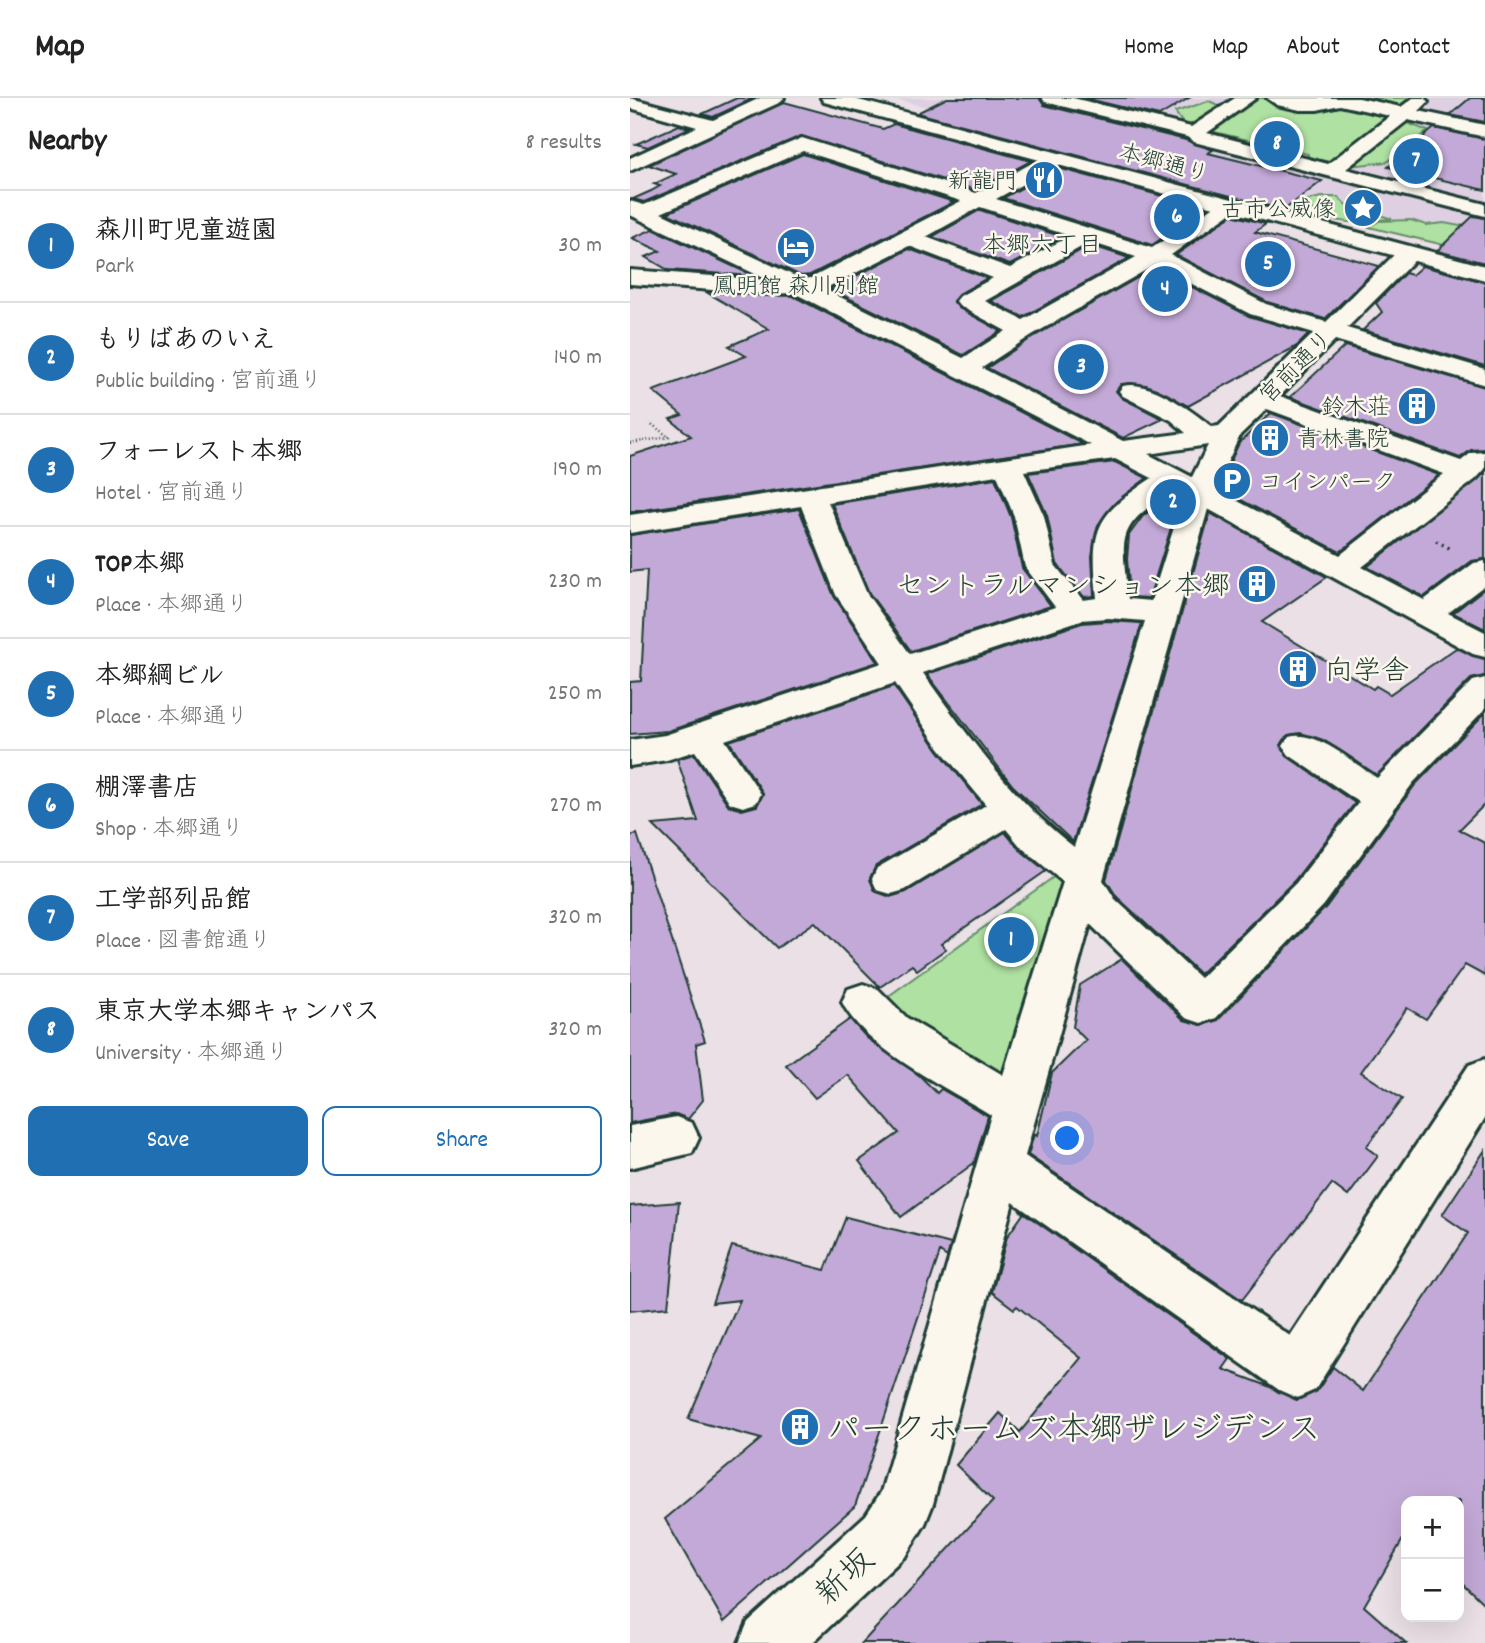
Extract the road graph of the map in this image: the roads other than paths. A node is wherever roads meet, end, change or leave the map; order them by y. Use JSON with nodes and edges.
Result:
{"nodes":[{"id":1,"x":775,"y":98,"type":"edge"},
{"id":2,"x":830,"y":98,"type":"edge"},
{"id":3,"x":1051,"y":98,"type":"edge"},
{"id":4,"x":1089,"y":98,"type":"edge"},
{"id":5,"x":1247,"y":98,"type":"edge"},
{"id":6,"x":1276,"y":98,"type":"edge"},
{"id":7,"x":1424,"y":98,"type":"edge"},
{"id":8,"x":1340,"y":99,"type":"edge"},
{"id":9,"x":630,"y":102,"type":"edge"},
{"id":10,"x":1405,"y":113,"type":"junction"},
{"id":11,"x":1199,"y":129,"type":"junction"},
{"id":12,"x":1485,"y":131,"type":"edge"},
{"id":13,"x":714,"y":136,"type":"junction"},
{"id":14,"x":740,"y":153,"type":"dead end"},
{"id":15,"x":1056,"y":158,"type":"junction"},
{"id":16,"x":765,"y":160,"type":"junction"},
{"id":17,"x":630,"y":165,"type":"edge"},
{"id":18,"x":1330,"y":172,"type":"junction"},
{"id":19,"x":980,"y":200,"type":"junction"},
{"id":20,"x":1229,"y":205,"type":"junction"},
{"id":21,"x":637,"y":210,"type":"edge"},
{"id":22,"x":1485,"y":210,"type":"edge"},
{"id":23,"x":1089,"y":234,"type":"junction"},
{"id":24,"x":908,"y":238,"type":"junction"},
{"id":25,"x":1409,"y":253,"type":"junction"},
{"id":26,"x":1155,"y":256,"type":"junction"},
{"id":27,"x":1485,"y":272,"type":"edge"},
{"id":28,"x":630,"y":277,"type":"edge"},
{"id":29,"x":1012,"y":277,"type":"junction"},
{"id":30,"x":799,"y":285,"type":"junction"},
{"id":31,"x":1023,"y":330,"type":"junction"},
{"id":32,"x":1331,"y":330,"type":"junction"},
{"id":33,"x":964,"y":369,"type":"junction"},
{"id":34,"x":1485,"y":377,"type":"edge"},
{"id":35,"x":1132,"y":391,"type":"dead end"},
{"id":36,"x":1262,"y":398,"type":"junction"},
{"id":37,"x":1218,"y":434,"type":"junction"},
{"id":38,"x":1119,"y":450,"type":"junction"},
{"id":39,"x":1476,"y":464,"type":"edge"},
{"id":40,"x":1007,"y":465,"type":"junction"},
{"id":41,"x":1186,"y":485,"type":"junction"},
{"id":42,"x":811,"y":496,"type":"junction"},
{"id":43,"x":630,"y":524,"type":"edge"},
{"id":44,"x":1340,"y":569,"type":"junction"},
{"id":45,"x":1484,"y":570,"type":"edge"},
{"id":46,"x":1113,"y":608,"type":"junction"},
{"id":47,"x":1075,"y":611,"type":"junction"},
{"id":48,"x":1164,"y":613,"type":"junction"},
{"id":49,"x":1426,"y":614,"type":"junction"},
{"id":50,"x":1485,"y":646,"type":"edge"},
{"id":51,"x":905,"y":668,"type":"junction"},
{"id":52,"x":1485,"y":689,"type":"edge"},
{"id":53,"x":703,"y":735,"type":"junction"},
{"id":54,"x":1301,"y":746,"type":"dead end"},
{"id":55,"x":630,"y":752,"type":"edge"},
{"id":56,"x":743,"y":794,"type":"dead end"},
{"id":57,"x":1383,"y":800,"type":"junction"},
{"id":58,"x":1010,"y":808,"type":"junction"},
{"id":59,"x":1083,"y":878,"type":"junction"},
{"id":60,"x":891,"y":879,"type":"dead end"},
{"id":61,"x":863,"y":1002,"type":"dead end"},
{"id":62,"x":1485,"y":1079,"type":"edge"},
{"id":63,"x":1016,"y":1106,"type":"junction"},
{"id":64,"x":676,"y":1138,"type":"dead end"},
{"id":65,"x":630,"y":1147,"type":"edge"},
{"id":66,"x":999,"y":1166,"type":"junction"},
{"id":67,"x":769,"y":1643,"type":"edge"}],
"edges":[{"from":1,"to":13,"type":"main road"},
{"from":2,"to":15,"type":"main road","name":"本郷通り"},
{"from":3,"to":11,"type":"main road"},
{"from":4,"to":11,"type":"main road"},
{"from":5,"to":11,"type":"main road"},
{"from":6,"to":8,"type":"main road"},
{"from":7,"to":10,"type":"main road"},
{"from":8,"to":10,"type":"main road"},
{"from":9,"to":13,"type":"main road"},
{"from":10,"to":12,"type":"main road"},
{"from":10,"to":18,"type":"main road"},
{"from":11,"to":18,"type":"main road"},
{"from":13,"to":17,"type":"main road"},
{"from":14,"to":16,"type":"main road"},
{"from":15,"to":19,"type":"main road"},
{"from":15,"to":20,"type":"main road","name":"本郷通り"},
{"from":16,"to":19,"type":"main road"},
{"from":16,"to":21,"type":"main road"},
{"from":18,"to":22,"type":"main road"},
{"from":19,"to":23,"type":"main road"},
{"from":19,"to":24,"type":"main road"},
{"from":20,"to":25,"type":"main road","name":"本郷通り"},
{"from":20,"to":26,"type":"main road"},
{"from":21,"to":30,"type":"main road"},
{"from":23,"to":26,"type":"main road"},
{"from":23,"to":29,"type":"main road"},
{"from":24,"to":29,"type":"main road"},
{"from":24,"to":30,"type":"main road"},
{"from":25,"to":27,"type":"main road","name":"本郷通り"},
{"from":25,"to":32,"type":"main road","name":"宮前通り"},
{"from":26,"to":31,"type":"main road"},
{"from":26,"to":32,"type":"main road"},
{"from":28,"to":30,"type":"main road"},
{"from":29,"to":31,"type":"main road"},
{"from":30,"to":33,"type":"main road"},
{"from":31,"to":33,"type":"main road"},
{"from":32,"to":34,"type":"main road"},
{"from":32,"to":36,"type":"main road","name":"宮前通り"},
{"from":33,"to":38,"type":"main road"},
{"from":35,"to":37,"type":"main road"},
{"from":36,"to":37,"type":"main road","name":"宮前通り"},
{"from":36,"to":39,"type":"main road"},
{"from":37,"to":38,"type":"main road"},
{"from":37,"to":41,"type":"main road","name":"宮前通り"},
{"from":38,"to":40,"type":"main road"},
{"from":38,"to":41,"type":"main road"},
{"from":39,"to":44,"type":"main road"},
{"from":40,"to":42,"type":"main road"},
{"from":40,"to":47,"type":"main road"},
{"from":41,"to":44,"type":"main road"},
{"from":41,"to":46,"type":"main road"},
{"from":41,"to":48,"type":"main road","name":"宮前通り"},
{"from":42,"to":43,"type":"main road"},
{"from":42,"to":51,"type":"main road"},
{"from":44,"to":49,"type":"main road"},
{"from":45,"to":49,"type":"main road"},
{"from":46,"to":47,"type":"main road"},
{"from":46,"to":48,"type":"main road"},
{"from":47,"to":51,"type":"main road"},
{"from":48,"to":59,"type":"main road","name":"宮前通り"},
{"from":49,"to":50,"type":"main road"},
{"from":51,"to":53,"type":"main road"},
{"from":51,"to":58,"type":"main road"},
{"from":52,"to":57,"type":"main road"},
{"from":53,"to":55,"type":"main road"},
{"from":53,"to":56,"type":"main road"},
{"from":54,"to":57,"type":"main road"},
{"from":57,"to":59,"type":"main road"},
{"from":58,"to":59,"type":"main road"},
{"from":58,"to":60,"type":"main road"},
{"from":59,"to":63,"type":"main road","name":"宮前通り"},
{"from":61,"to":63,"type":"main road"},
{"from":62,"to":66,"type":"main road"},
{"from":63,"to":66,"type":"main road","name":"新坂"},
{"from":64,"to":65,"type":"main road"},
{"from":66,"to":67,"type":"main road","name":"新坂"}]}
